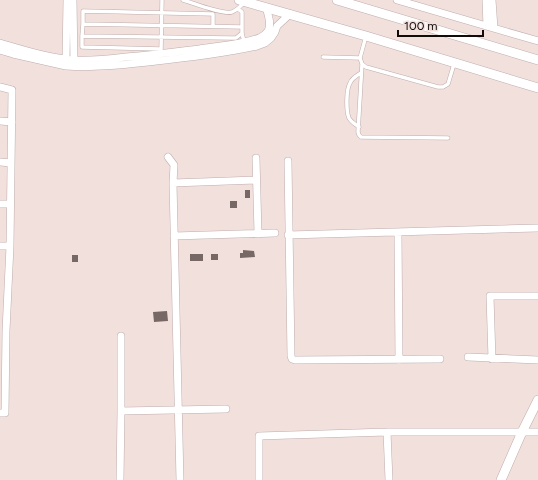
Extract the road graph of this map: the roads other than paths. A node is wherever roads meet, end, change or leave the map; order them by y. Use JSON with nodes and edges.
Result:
{"nodes":[{"id":1,"x":67,"y":0,"type":"edge"},
{"id":2,"x":74,"y":0,"type":"edge"},
{"id":3,"x":162,"y":0,"type":"edge"},
{"id":4,"x":183,"y":0,"type":"edge"},
{"id":5,"x":337,"y":0,"type":"edge"},
{"id":6,"x":397,"y":0,"type":"edge"},
{"id":7,"x":486,"y":0,"type":"edge"},
{"id":8,"x":492,"y":0,"type":"edge"},
{"id":9,"x":409,"y":2,"type":"edge"},
{"id":10,"x":241,"y":4,"type":"edge"},
{"id":11,"x":266,"y":7,"type":"junction"},
{"id":12,"x":215,"y":10,"type":"junction"},
{"id":13,"x":162,"y":13,"type":"junction"},
{"id":14,"x":213,"y":14,"type":"junction"},
{"id":15,"x":290,"y":14,"type":"junction"},
{"id":16,"x":83,"y":24,"type":"junction"},
{"id":17,"x":161,"y":26,"type":"junction"},
{"id":18,"x":213,"y":26,"type":"junction"},
{"id":19,"x":242,"y":27,"type":"junction"},
{"id":20,"x":491,"y":27,"type":"junction"},
{"id":21,"x":242,"y":33,"type":"junction"},
{"id":22,"x":82,"y":36,"type":"junction"},
{"id":23,"x":366,"y":36,"type":"junction"},
{"id":24,"x":161,"y":37,"type":"junction"},
{"id":25,"x":538,"y":41,"type":"edge"},
{"id":26,"x":0,"y":42,"type":"edge"},
{"id":27,"x":244,"y":42,"type":"junction"},
{"id":28,"x":0,"y":50,"type":"edge"},
{"id":29,"x":161,"y":51,"type":"junction"},
{"id":30,"x":323,"y":57,"type":"dead end"},
{"id":31,"x":360,"y":58,"type":"junction"},
{"id":32,"x":538,"y":60,"type":"edge"},
{"id":33,"x":66,"y":62,"type":"junction"},
{"id":34,"x":74,"y":63,"type":"junction"},
{"id":35,"x":454,"y":63,"type":"junction"},
{"id":36,"x":362,"y":64,"type":"junction"},
{"id":37,"x":361,"y":73,"type":"junction"},
{"id":38,"x":0,"y":87,"type":"edge"},
{"id":39,"x":538,"y":88,"type":"edge"},
{"id":40,"x":0,"y":121,"type":"edge"},
{"id":41,"x":12,"y":122,"type":"junction"},
{"id":42,"x":359,"y":127,"type":"junction"},
{"id":43,"x":448,"y":138,"type":"dead end"},
{"id":44,"x":168,"y":157,"type":"dead end"},
{"id":45,"x":256,"y":158,"type":"dead end"},
{"id":46,"x":288,"y":161,"type":"dead end"},
{"id":47,"x":0,"y":162,"type":"edge"},
{"id":48,"x":11,"y":162,"type":"junction"},
{"id":49,"x":256,"y":180,"type":"junction"},
{"id":50,"x":173,"y":183,"type":"junction"},
{"id":51,"x":0,"y":204,"type":"edge"},
{"id":52,"x":10,"y":204,"type":"junction"},
{"id":53,"x":538,"y":228,"type":"edge"},
{"id":54,"x":398,"y":232,"type":"junction"},
{"id":55,"x":258,"y":234,"type":"junction"},
{"id":56,"x":276,"y":234,"type":"dead end"},
{"id":57,"x":288,"y":235,"type":"junction"},
{"id":58,"x":174,"y":236,"type":"junction"},
{"id":59,"x":0,"y":246,"type":"edge"},
{"id":60,"x":10,"y":246,"type":"junction"},
{"id":61,"x":0,"y":288,"type":"edge"},
{"id":62,"x":8,"y":288,"type":"junction"},
{"id":63,"x":538,"y":296,"type":"edge"},
{"id":64,"x":3,"y":331,"type":"edge"},
{"id":65,"x":121,"y":336,"type":"dead end"},
{"id":66,"x":468,"y":357,"type":"dead end"},
{"id":67,"x":440,"y":359,"type":"dead end"},
{"id":68,"x":492,"y":359,"type":"junction"},
{"id":69,"x":399,"y":360,"type":"junction"},
{"id":70,"x":538,"y":360,"type":"edge"},
{"id":71,"x":3,"y":372,"type":"edge"},
{"id":72,"x":538,"y":400,"type":"edge"},
{"id":73,"x":226,"y":409,"type":"dead end"},
{"id":74,"x":179,"y":410,"type":"junction"},
{"id":75,"x":121,"y":412,"type":"junction"},
{"id":76,"x":0,"y":413,"type":"edge"},
{"id":77,"x":387,"y":432,"type":"junction"},
{"id":78,"x":522,"y":432,"type":"junction"},
{"id":79,"x":538,"y":432,"type":"edge"},
{"id":80,"x":120,"y":480,"type":"edge"},
{"id":81,"x":180,"y":480,"type":"edge"},
{"id":82,"x":259,"y":480,"type":"edge"},
{"id":83,"x":389,"y":480,"type":"edge"},
{"id":84,"x":501,"y":480,"type":"edge"}],
"edges":[{"from":1,"to":33,"type":"street"},
{"from":2,"to":34,"type":"street"},
{"from":3,"to":13,"type":"lane"},
{"from":4,"to":12,"type":"lane"},
{"from":5,"to":32,"type":"main road"},
{"from":6,"to":9,"type":"street"},
{"from":7,"to":20,"type":"street"},
{"from":8,"to":20,"type":"street"},
{"from":9,"to":20,"type":"street"},
{"from":10,"to":11,"type":"main road"},
{"from":10,"to":12,"type":"lane"},
{"from":10,"to":19,"type":"lane"},
{"from":11,"to":15,"type":"main road"},
{"from":11,"to":27,"type":"street"},
{"from":12,"to":14,"type":"lane"},
{"from":13,"to":14,"type":"lane"},
{"from":13,"to":16,"type":"lane"},
{"from":13,"to":17,"type":"lane"},
{"from":14,"to":18,"type":"lane"},
{"from":15,"to":23,"type":"main road"},
{"from":15,"to":34,"type":"street"},
{"from":16,"to":17,"type":"lane"},
{"from":16,"to":22,"type":"lane"},
{"from":17,"to":18,"type":"lane"},
{"from":17,"to":24,"type":"lane"},
{"from":18,"to":19,"type":"lane"},
{"from":19,"to":21,"type":"lane"},
{"from":20,"to":25,"type":"street"},
{"from":21,"to":24,"type":"lane"},
{"from":21,"to":27,"type":"lane"},
{"from":22,"to":24,"type":"lane"},
{"from":22,"to":29,"type":"lane"},
{"from":23,"to":31,"type":"lane"},
{"from":23,"to":35,"type":"main road"},
{"from":24,"to":29,"type":"lane"},
{"from":26,"to":33,"type":"street"},
{"from":27,"to":29,"type":"street"},
{"from":28,"to":33,"type":"street"},
{"from":29,"to":34,"type":"street"},
{"from":30,"to":31,"type":"lane"},
{"from":31,"to":36,"type":"lane"},
{"from":33,"to":34,"type":"street"},
{"from":35,"to":36,"type":"lane"},
{"from":35,"to":39,"type":"main road"},
{"from":36,"to":37,"type":"lane"},
{"from":37,"to":42,"type":"lane"},
{"from":37,"to":42,"type":"lane"},
{"from":38,"to":41,"type":"street"},
{"from":40,"to":41,"type":"street"},
{"from":41,"to":48,"type":"street"},
{"from":42,"to":43,"type":"lane"},
{"from":44,"to":50,"type":"street"},
{"from":45,"to":49,"type":"street"},
{"from":46,"to":57,"type":"street"},
{"from":47,"to":48,"type":"street"},
{"from":48,"to":52,"type":"street"},
{"from":49,"to":50,"type":"street"},
{"from":49,"to":55,"type":"street"},
{"from":50,"to":58,"type":"street"},
{"from":51,"to":52,"type":"street"},
{"from":52,"to":60,"type":"street"},
{"from":53,"to":54,"type":"street"},
{"from":54,"to":57,"type":"street"},
{"from":54,"to":69,"type":"street"},
{"from":55,"to":56,"type":"street"},
{"from":55,"to":58,"type":"street"},
{"from":57,"to":69,"type":"street"},
{"from":58,"to":74,"type":"street"},
{"from":59,"to":60,"type":"street"},
{"from":60,"to":62,"type":"street"},
{"from":61,"to":62,"type":"street"},
{"from":62,"to":64,"type":"street"},
{"from":63,"to":68,"type":"street"},
{"from":64,"to":71,"type":"street"},
{"from":65,"to":75,"type":"street"},
{"from":66,"to":68,"type":"street"},
{"from":67,"to":69,"type":"street"},
{"from":68,"to":70,"type":"street"},
{"from":71,"to":76,"type":"street"},
{"from":72,"to":78,"type":"main road"},
{"from":73,"to":74,"type":"street"},
{"from":74,"to":75,"type":"street"},
{"from":74,"to":81,"type":"street"},
{"from":75,"to":80,"type":"street"},
{"from":77,"to":78,"type":"street"},
{"from":77,"to":82,"type":"street"},
{"from":77,"to":83,"type":"street"},
{"from":78,"to":79,"type":"street"},
{"from":78,"to":84,"type":"main road"}]}
